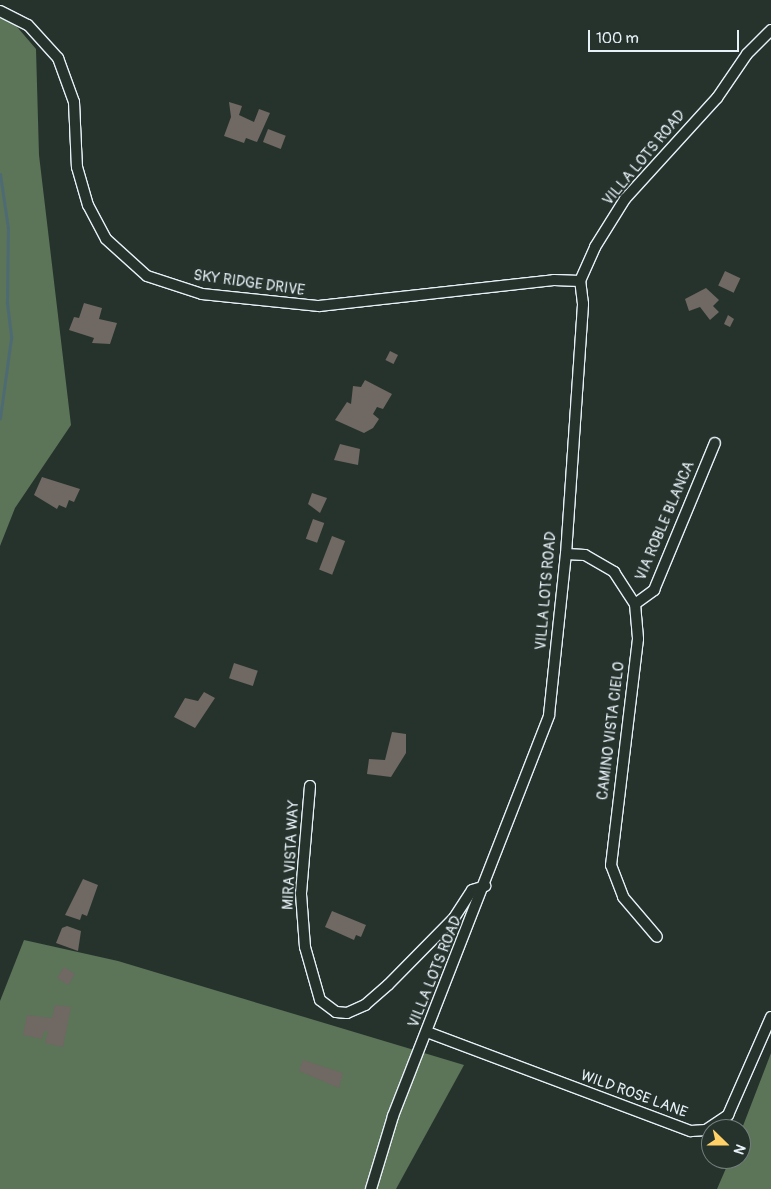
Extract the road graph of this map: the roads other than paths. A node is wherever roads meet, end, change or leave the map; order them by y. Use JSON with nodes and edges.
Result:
{"nodes":[{"id":1,"x":0,"y":11,"type":"edge"},
{"id":2,"x":771,"y":30,"type":"edge"},
{"id":3,"x":580,"y":281,"type":"junction"},
{"id":4,"x":715,"y":443,"type":"dead end"},
{"id":5,"x":566,"y":554,"type":"junction"},
{"id":6,"x":635,"y":604,"type":"junction"},
{"id":7,"x":310,"y":786,"type":"dead end"},
{"id":8,"x":485,"y":886,"type":"junction"},
{"id":9,"x":657,"y":937,"type":"dead end"},
{"id":10,"x":771,"y":1017,"type":"edge"},
{"id":11,"x":427,"y":1032,"type":"junction"},
{"id":12,"x":372,"y":1189,"type":"edge"}],
"edges":[{"from":1,"to":3,"type":"street","name":"SKY RIDGE DRIVE"},
{"from":2,"to":3,"type":"street","name":"VILLA LOTS ROAD"},
{"from":3,"to":5,"type":"street","name":"VILLA LOTS ROAD"},
{"from":4,"to":6,"type":"street","name":"VIA ROBLE BLANCA"},
{"from":5,"to":6,"type":"street","name":"CAMINO VISTA CIELO"},
{"from":5,"to":8,"type":"street","name":"VILLA LOTS ROAD"},
{"from":6,"to":9,"type":"street","name":"CAMINO VISTA CIELO"},
{"from":7,"to":8,"type":"street","name":"MIRA VISTA WAY"},
{"from":8,"to":11,"type":"street","name":"VILLA LOTS ROAD"},
{"from":10,"to":11,"type":"street","name":"WILD ROSE LANE"},
{"from":11,"to":12,"type":"street","name":"VILLA LOTS ROAD"}]}
